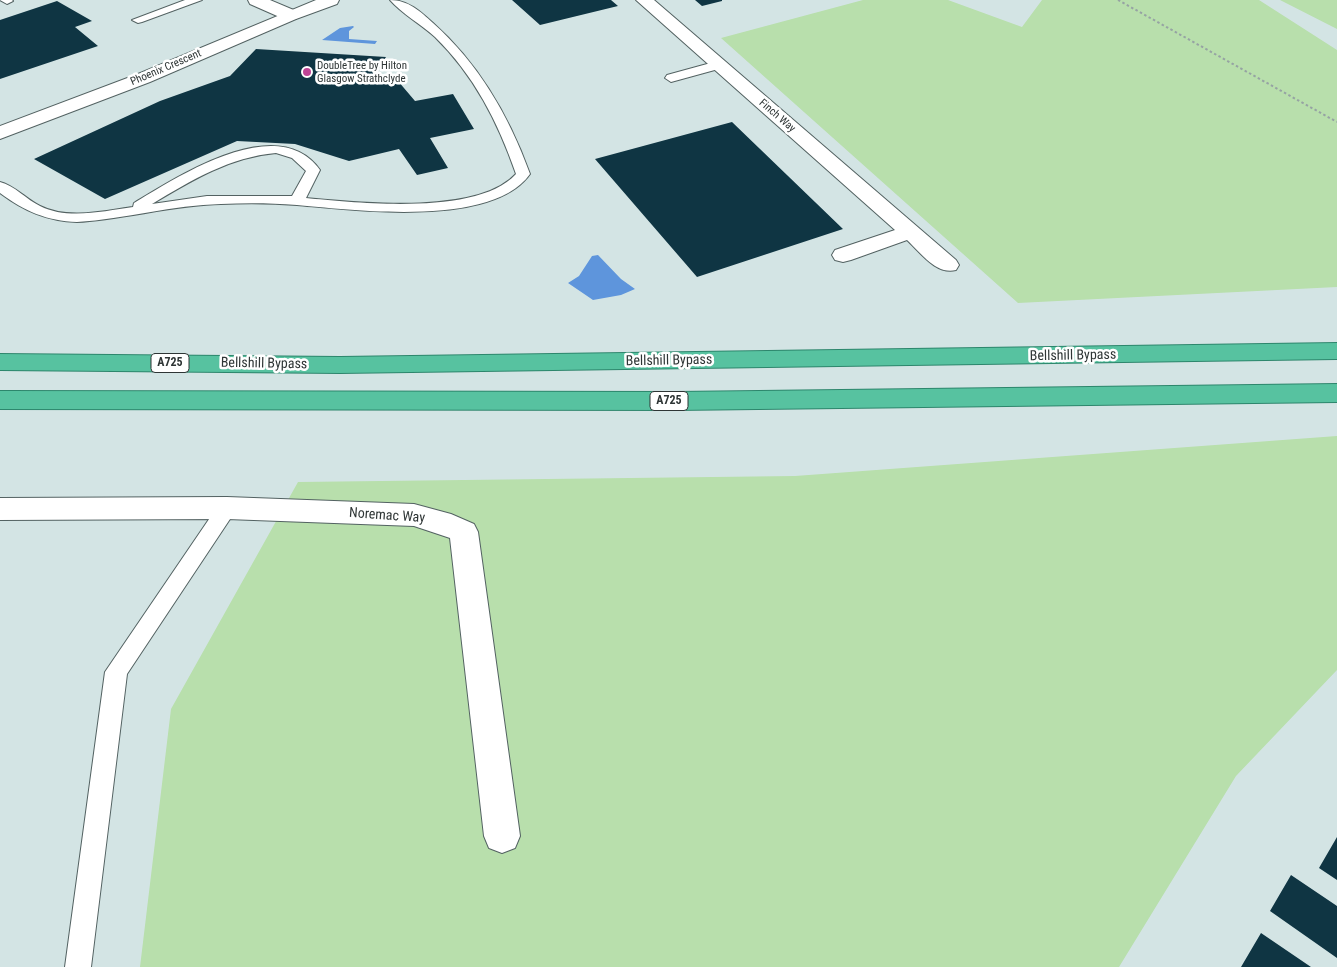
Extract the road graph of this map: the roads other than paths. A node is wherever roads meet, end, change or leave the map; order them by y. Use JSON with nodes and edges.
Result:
{"nodes":[{"id":1,"x":196,"y":0,"type":"edge"},
{"id":2,"x":256,"y":0,"type":"edge"},
{"id":3,"x":332,"y":0,"type":"edge"},
{"id":4,"x":396,"y":0,"type":"edge"},
{"id":5,"x":644,"y":0,"type":"edge"},
{"id":6,"x":290,"y":15,"type":"junction"},
{"id":7,"x":138,"y":20,"type":"dead end"},
{"id":8,"x":718,"y":65,"type":"junction"},
{"id":9,"x":671,"y":78,"type":"dead end"},
{"id":10,"x":0,"y":133,"type":"edge"},
{"id":11,"x":0,"y":186,"type":"edge"},
{"id":12,"x":297,"y":201,"type":"junction"},
{"id":13,"x":132,"y":211,"type":"junction"},
{"id":14,"x":910,"y":232,"type":"junction"},
{"id":15,"x":843,"y":255,"type":"dead end"},
{"id":16,"x":948,"y":265,"type":"dead end"},
{"id":17,"x":0,"y":349,"type":"edge"},
{"id":18,"x":1337,"y":352,"type":"edge"},
{"id":19,"x":0,"y":362,"type":"edge"},
{"id":20,"x":340,"y":365,"type":"junction"},
{"id":21,"x":1337,"y":393,"type":"edge"},
{"id":22,"x":0,"y":400,"type":"edge"},
{"id":23,"x":226,"y":508,"type":"junction"},
{"id":24,"x":0,"y":509,"type":"edge"},
{"id":25,"x":502,"y":836,"type":"dead end"},
{"id":26,"x":78,"y":967,"type":"edge"}],
"edges":[{"from":1,"to":7,"type":"lane"},
{"from":2,"to":6,"type":"street"},
{"from":3,"to":6,"type":"street","name":"Phoenix Crescent"},
{"from":4,"to":12,"type":"lane"},
{"from":5,"to":8,"type":"street","name":"Finch Way"},
{"from":6,"to":10,"type":"street","name":"Phoenix Crescent"},
{"from":8,"to":9,"type":"lane"},
{"from":8,"to":14,"type":"street","name":"Finch Way"},
{"from":11,"to":13,"type":"lane"},
{"from":12,"to":13,"type":"lane"},
{"from":12,"to":13,"type":"lane"},
{"from":14,"to":15,"type":"street"},
{"from":14,"to":16,"type":"street","name":"Finch Way"},
{"from":17,"to":20,"type":"highway"},
{"from":18,"to":20,"type":"highway","name":"Bellshill Bypass","number":"A725"},
{"from":19,"to":20,"type":"highway","name":"Bellshill Bypass","number":"A725"},
{"from":21,"to":22,"type":"highway","number":"A725"},
{"from":23,"to":24,"type":"street","name":"Noremac Way"},
{"from":23,"to":25,"type":"street","name":"Noremac Way"},
{"from":23,"to":26,"type":"lane"}]}
